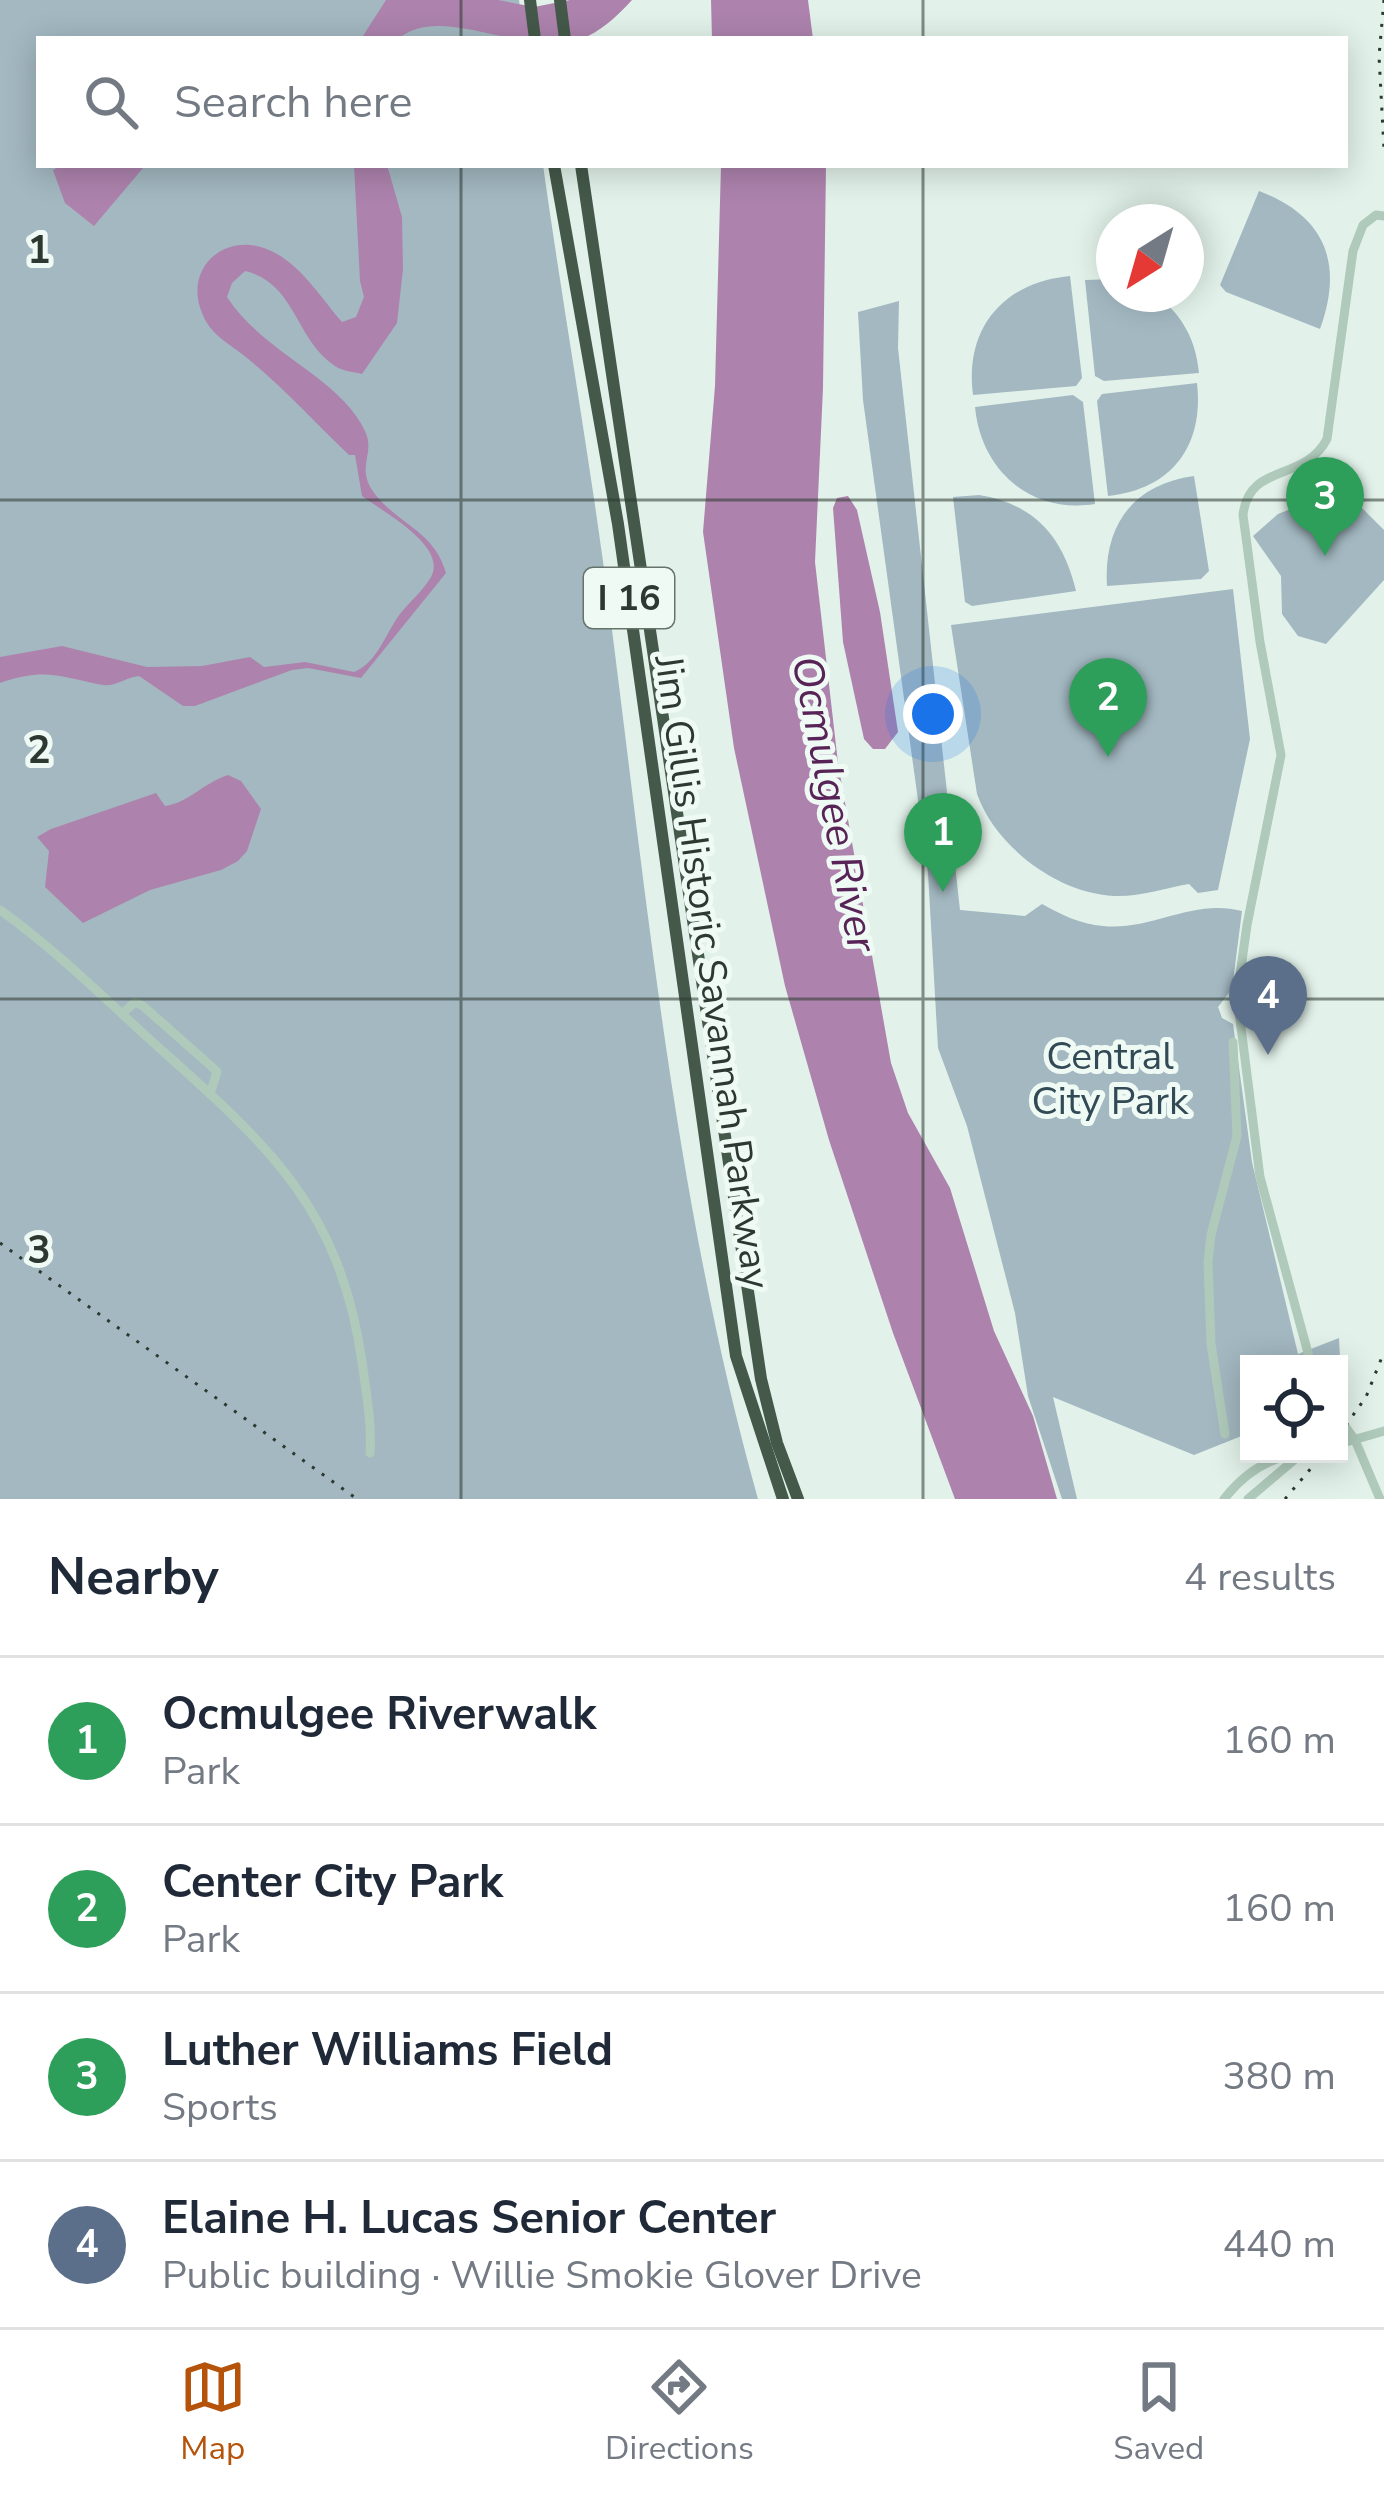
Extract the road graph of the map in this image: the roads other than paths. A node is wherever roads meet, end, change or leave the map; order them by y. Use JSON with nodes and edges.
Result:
{"nodes":[{"id":1,"x":530,"y":0,"type":"edge"},
{"id":2,"x":560,"y":0,"type":"edge"},
{"id":3,"x":535,"y":36,"type":"edge"},
{"id":4,"x":565,"y":36,"type":"edge"},
{"id":5,"x":555,"y":168,"type":"edge"},
{"id":6,"x":582,"y":168,"type":"edge"},
{"id":7,"x":1384,"y":216,"type":"edge"},
{"id":8,"x":0,"y":910,"type":"edge"},
{"id":9,"x":122,"y":1014,"type":"junction"},
{"id":10,"x":1233,"y":1042,"type":"dead end"},
{"id":11,"x":210,"y":1094,"type":"junction"},
{"id":12,"x":1309,"y":1355,"type":"edge"},
{"id":13,"x":1348,"y":1430,"type":"edge"},
{"id":14,"x":1384,"y":1431,"type":"edge"},
{"id":15,"x":1225,"y":1434,"type":"dead end"},
{"id":16,"x":1355,"y":1440,"type":"junction"},
{"id":17,"x":1348,"y":1442,"type":"edge"},
{"id":18,"x":370,"y":1453,"type":"dead end"},
{"id":19,"x":1267,"y":1463,"type":"edge"},
{"id":20,"x":1290,"y":1463,"type":"edge"},
{"id":21,"x":780,"y":1495,"type":"edge"},
{"id":22,"x":798,"y":1499,"type":"edge"},
{"id":23,"x":1224,"y":1499,"type":"edge"},
{"id":24,"x":1248,"y":1499,"type":"edge"},
{"id":25,"x":1380,"y":1499,"type":"edge"}],
"edges":[{"from":1,"to":3,"type":"highway"},
{"from":2,"to":4,"type":"highway"},
{"from":5,"to":21,"type":"highway","name":"Jim Gillis Historic Savannah Parkway","number":"I 16"},
{"from":6,"to":22,"type":"highway","name":"Jim Gillis Historic Savannah Parkway","number":"I 16"},
{"from":7,"to":12,"type":"street"},
{"from":8,"to":9,"type":"street"},
{"from":9,"to":11,"type":"street"},
{"from":9,"to":11,"type":"street"},
{"from":10,"to":15,"type":"street"},
{"from":11,"to":18,"type":"street"},
{"from":13,"to":16,"type":"street"},
{"from":14,"to":16,"type":"street"},
{"from":16,"to":17,"type":"street"},
{"from":16,"to":25,"type":"street"},
{"from":19,"to":23,"type":"street"},
{"from":20,"to":24,"type":"street"}]}
